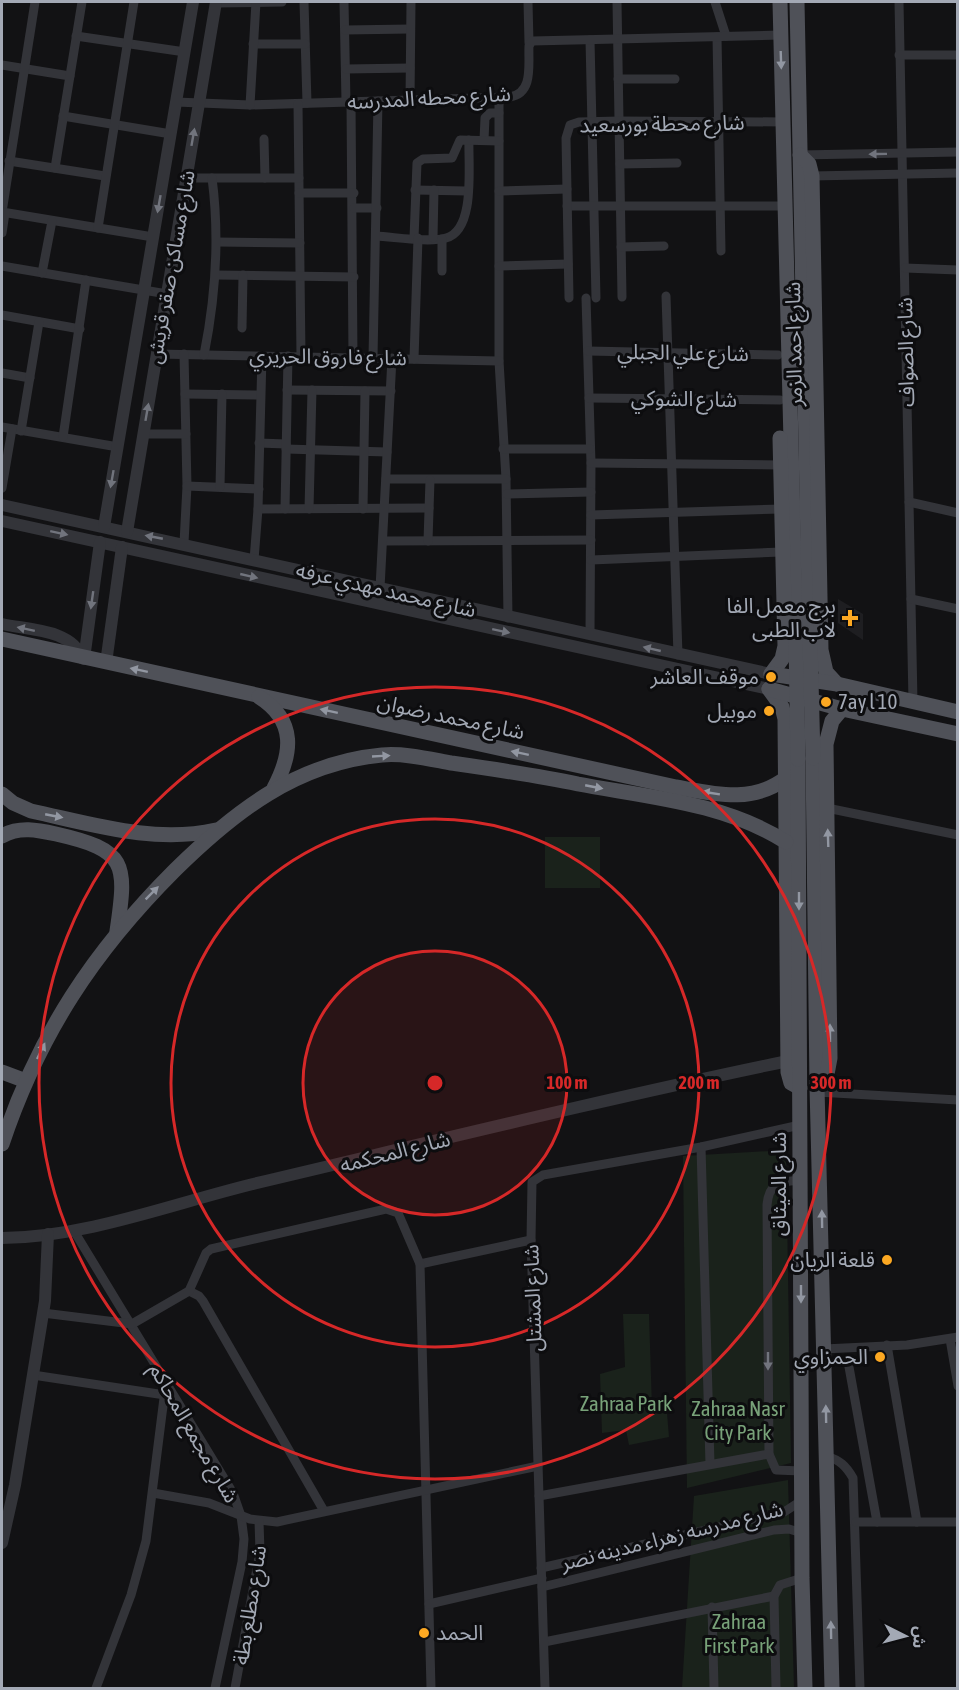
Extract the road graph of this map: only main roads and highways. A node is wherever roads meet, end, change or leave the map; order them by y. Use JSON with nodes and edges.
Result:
{"nodes":[{"id":1,"x":780,"y":2,"type":"edge"},
{"id":2,"x":797,"y":2,"type":"edge"},
{"id":3,"x":800,"y":155,"type":"junction"},
{"id":4,"x":784,"y":208,"type":"junction"},
{"id":5,"x":2,"y":639,"type":"edge"},
{"id":6,"x":21,"y":644,"type":"junction"},
{"id":7,"x":785,"y":646,"type":"junction"},
{"id":8,"x":2,"y":648,"type":"edge"},
{"id":9,"x":821,"y":650,"type":"junction"},
{"id":10,"x":770,"y":681,"type":"junction"},
{"id":11,"x":837,"y":684,"type":"junction"},
{"id":12,"x":257,"y":696,"type":"junction"},
{"id":13,"x":932,"y":706,"type":"junction"},
{"id":14,"x":843,"y":709,"type":"junction"},
{"id":15,"x":957,"y":712,"type":"edge"},
{"id":16,"x":929,"y":727,"type":"junction"},
{"id":17,"x":957,"y":733,"type":"edge"},
{"id":18,"x":827,"y":737,"type":"junction"},
{"id":19,"x":786,"y":739,"type":"junction"},
{"id":20,"x":786,"y":778,"type":"junction"},
{"id":21,"x":274,"y":788,"type":"junction"},
{"id":22,"x":2,"y":794,"type":"edge"},
{"id":23,"x":748,"y":795,"type":"junction"},
{"id":24,"x":745,"y":820,"type":"junction"},
{"id":25,"x":216,"y":830,"type":"junction"},
{"id":26,"x":2,"y":836,"type":"edge"},
{"id":27,"x":786,"y":842,"type":"junction"},
{"id":28,"x":117,"y":931,"type":"junction"},
{"id":29,"x":2,"y":1072,"type":"edge"},
{"id":30,"x":26,"y":1081,"type":"junction"},
{"id":31,"x":800,"y":1088,"type":"junction"},
{"id":32,"x":817,"y":1090,"type":"junction"},
{"id":33,"x":2,"y":1144,"type":"edge"},
{"id":34,"x":831,"y":1660,"type":"junction"},
{"id":35,"x":804,"y":1661,"type":"junction"},
{"id":36,"x":805,"y":1689,"type":"edge"},
{"id":37,"x":832,"y":1689,"type":"edge"}],
"edges":[{"from":1,"to":4,"type":"main road","name":"شارع احمد الزمر","one_way":true},
{"from":2,"to":3,"type":"main road","name":"شارع احمد الزمر"},
{"from":3,"to":9,"type":"main road","name":"شارع احمد الزمر"},
{"from":3,"to":32,"type":"main road","bridge":true},
{"from":4,"to":7,"type":"main road","name":"شارع احمد الزمر"},
{"from":4,"to":31,"type":"main road","one_way":true,"bridge":true},
{"from":5,"to":6,"type":"main road","name":"شارع محمد رضوان"},
{"from":6,"to":8,"type":"main road"},
{"from":12,"to":6,"type":"main road","name":"شارع محمد رضوان","one_way":true},
{"from":7,"to":9,"type":"main road"},
{"from":7,"to":10,"type":"main road","name":"شارع احمد الزمر"},
{"from":9,"to":11,"type":"main road","name":"شارع احمد الزمر"},
{"from":10,"to":11,"type":"main road"},
{"from":10,"to":14,"type":"main road"},
{"from":10,"to":19,"type":"main road","name":"شارع الميثاق"},
{"from":11,"to":13,"type":"main road"},
{"from":12,"to":21,"type":"main road"},
{"from":23,"to":12,"type":"main road","name":"شارع محمد رضوان","one_way":true},
{"from":13,"to":15,"type":"main road"},
{"from":13,"to":16,"type":"main road"},
{"from":14,"to":16,"type":"main road"},
{"from":14,"to":18,"type":"main road","name":"شارع الميثاق"},
{"from":15,"to":17,"type":"main road"},
{"from":16,"to":17,"type":"main road"},
{"from":18,"to":19,"type":"main road"},
{"from":32,"to":18,"type":"main road","name":"شارع الميثاق","one_way":true},
{"from":19,"to":20,"type":"main road","name":"شارع الميثاق"},
{"from":20,"to":23,"type":"main road","name":"شارع محمد رضوان"},
{"from":20,"to":27,"type":"main road","name":"شارع الميثاق"},
{"from":21,"to":24,"type":"main road","name":"شارع محمد رضوان","one_way":true},
{"from":21,"to":25,"type":"main road","name":"شارع محمد رضوان"},
{"from":22,"to":25,"type":"main road","one_way":true},
{"from":23,"to":24,"type":"main road"},
{"from":24,"to":27,"type":"main road","name":"شارع محمد رضوان"},
{"from":28,"to":25,"type":"main road","name":"شارع محمد رضوان","one_way":true},
{"from":26,"to":28,"type":"main road"},
{"from":27,"to":31,"type":"main road","name":"شارع الميثاق"},
{"from":30,"to":28,"type":"main road","name":"شارع محمد رضوان","one_way":true},
{"from":29,"to":30,"type":"main road"},
{"from":30,"to":33,"type":"main road","name":"شارع محمد رضوان"},
{"from":31,"to":35,"type":"main road","name":"شارع الميثاق","one_way":true},
{"from":34,"to":32,"type":"main road","name":"شارع الميثاق","one_way":true},
{"from":34,"to":35,"type":"main road"},
{"from":34,"to":37,"type":"main road","name":"شارع الميثاق"},
{"from":35,"to":36,"type":"main road","name":"شارع الميثاق"}]}
